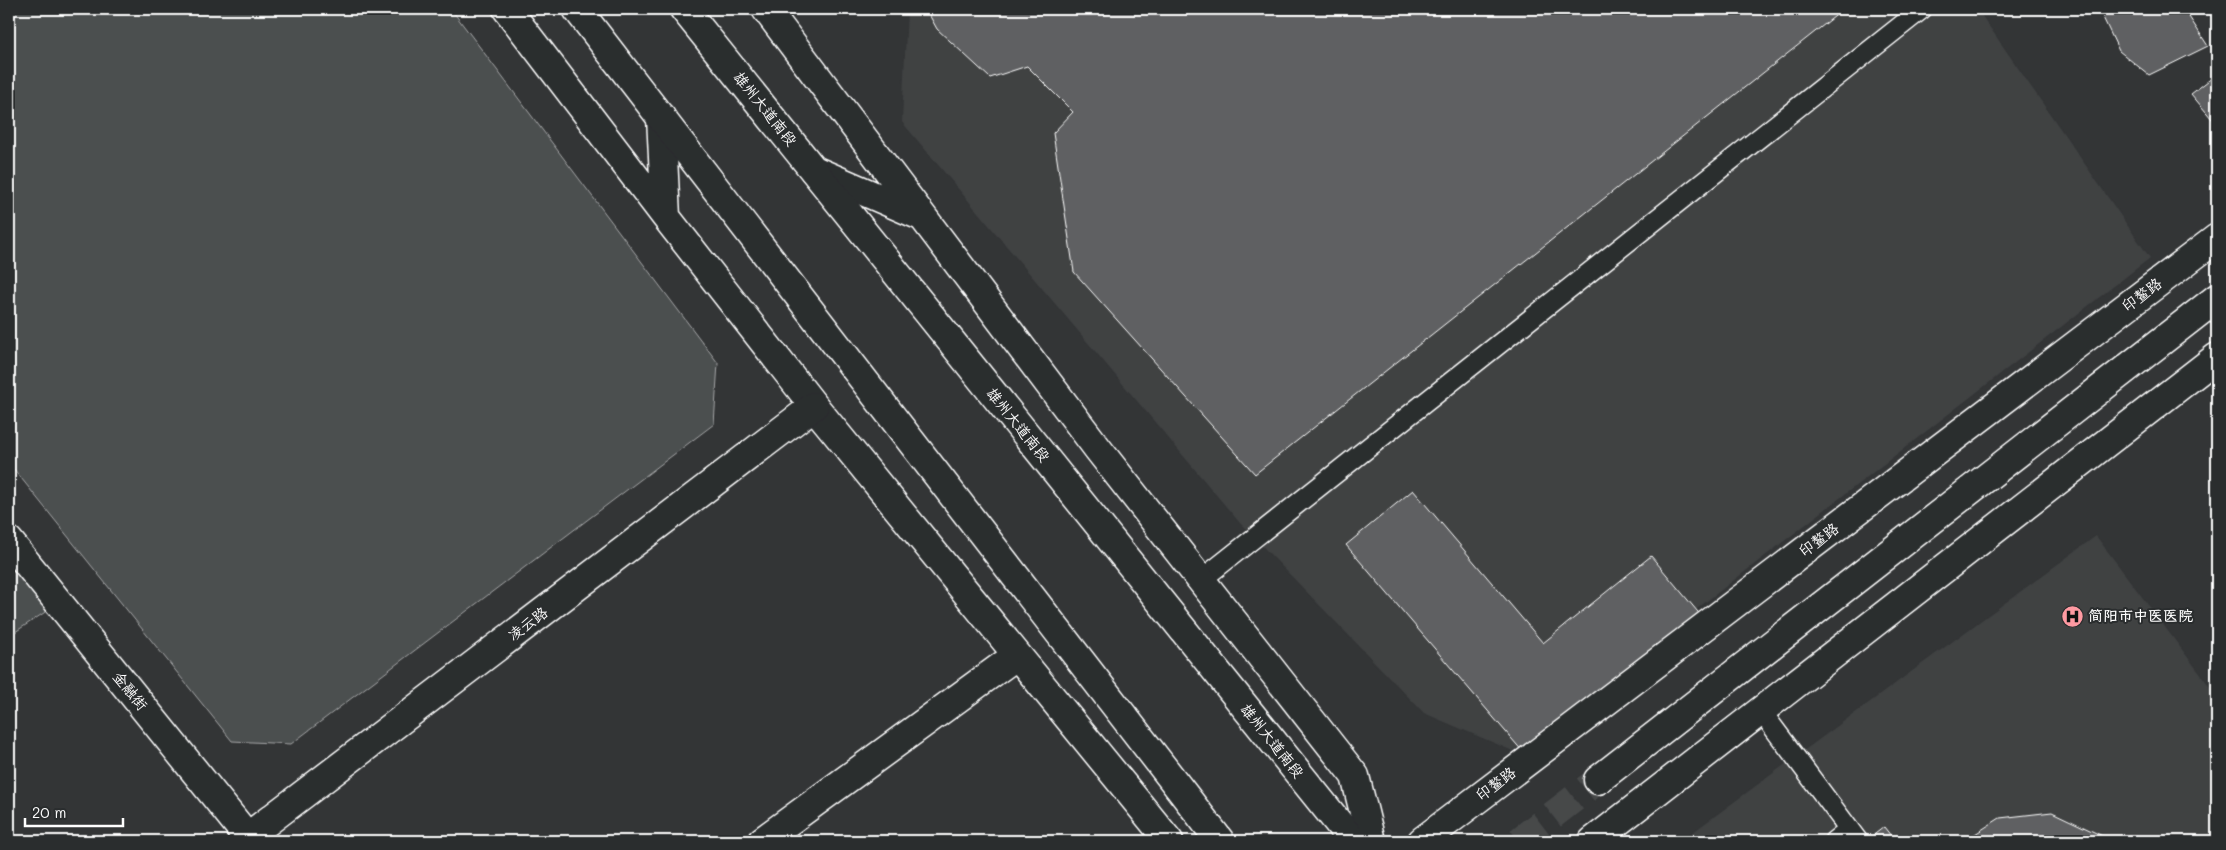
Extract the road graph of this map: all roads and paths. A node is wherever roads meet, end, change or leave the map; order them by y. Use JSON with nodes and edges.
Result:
{"nodes":[{"id":1,"x":506,"y":9,"type":"edge"},
{"id":2,"x":577,"y":9,"type":"edge"},
{"id":3,"x":684,"y":9,"type":"edge"},
{"id":4,"x":766,"y":9,"type":"edge"},
{"id":5,"x":1922,"y":9,"type":"edge"},
{"id":6,"x":661,"y":117,"type":"junction"},
{"id":7,"x":814,"y":170,"type":"junction"},
{"id":8,"x":666,"y":217,"type":"junction"},
{"id":9,"x":924,"y":218,"type":"junction"},
{"id":10,"x":2217,"y":238,"type":"edge"},
{"id":11,"x":2217,"y":298,"type":"edge"},
{"id":12,"x":2217,"y":357,"type":"edge"},
{"id":13,"x":814,"y":406,"type":"junction"},
{"id":14,"x":9,"y":541,"type":"edge"},
{"id":15,"x":1201,"y":580,"type":"junction"},
{"id":16,"x":1017,"y":655,"type":"junction"},
{"id":17,"x":1761,"y":711,"type":"junction"},
{"id":18,"x":1598,"y":780,"type":"tunnel mouth"},
{"id":19,"x":1854,"y":835,"type":"edge"},
{"id":20,"x":247,"y":840,"type":"edge"},
{"id":21,"x":762,"y":841,"type":"edge"},
{"id":22,"x":1169,"y":841,"type":"edge"},
{"id":23,"x":1220,"y":841,"type":"edge"},
{"id":24,"x":1353,"y":841,"type":"edge"},
{"id":25,"x":1371,"y":841,"type":"edge"},
{"id":26,"x":1422,"y":841,"type":"edge"},
{"id":27,"x":1593,"y":841,"type":"edge"},
{"id":28,"x":1834,"y":841,"type":"edge"}],
"edges":[{"from":1,"to":8,"type":"main road"},
{"from":2,"to":6,"type":"main road"},
{"from":3,"to":7,"type":"main road","name":"雄州大道南段"},
{"from":4,"to":9,"type":"main road"},
{"from":5,"to":15,"type":"lane"},
{"from":6,"to":8,"type":"main road"},
{"from":6,"to":23,"type":"main road"},
{"from":7,"to":9,"type":"main road"},
{"from":7,"to":24,"type":"main road","name":"雄州大道南段"},
{"from":8,"to":13,"type":"main road"},
{"from":9,"to":15,"type":"main road"},
{"from":10,"to":26,"type":"main road","name":"印鳌路"},
{"from":11,"to":18,"type":"main road"},
{"from":12,"to":17,"type":"main road"},
{"from":13,"to":16,"type":"main road"},
{"from":13,"to":20,"type":"main road","name":"凌云路"},
{"from":14,"to":20,"type":"main road","name":"金融街"},
{"from":15,"to":25,"type":"main road"},
{"from":16,"to":21,"type":"main road"},
{"from":16,"to":22,"type":"main road"},
{"from":17,"to":19,"type":"lane"},
{"from":17,"to":27,"type":"main road"},
{"from":19,"to":28,"type":"lane"}]}
